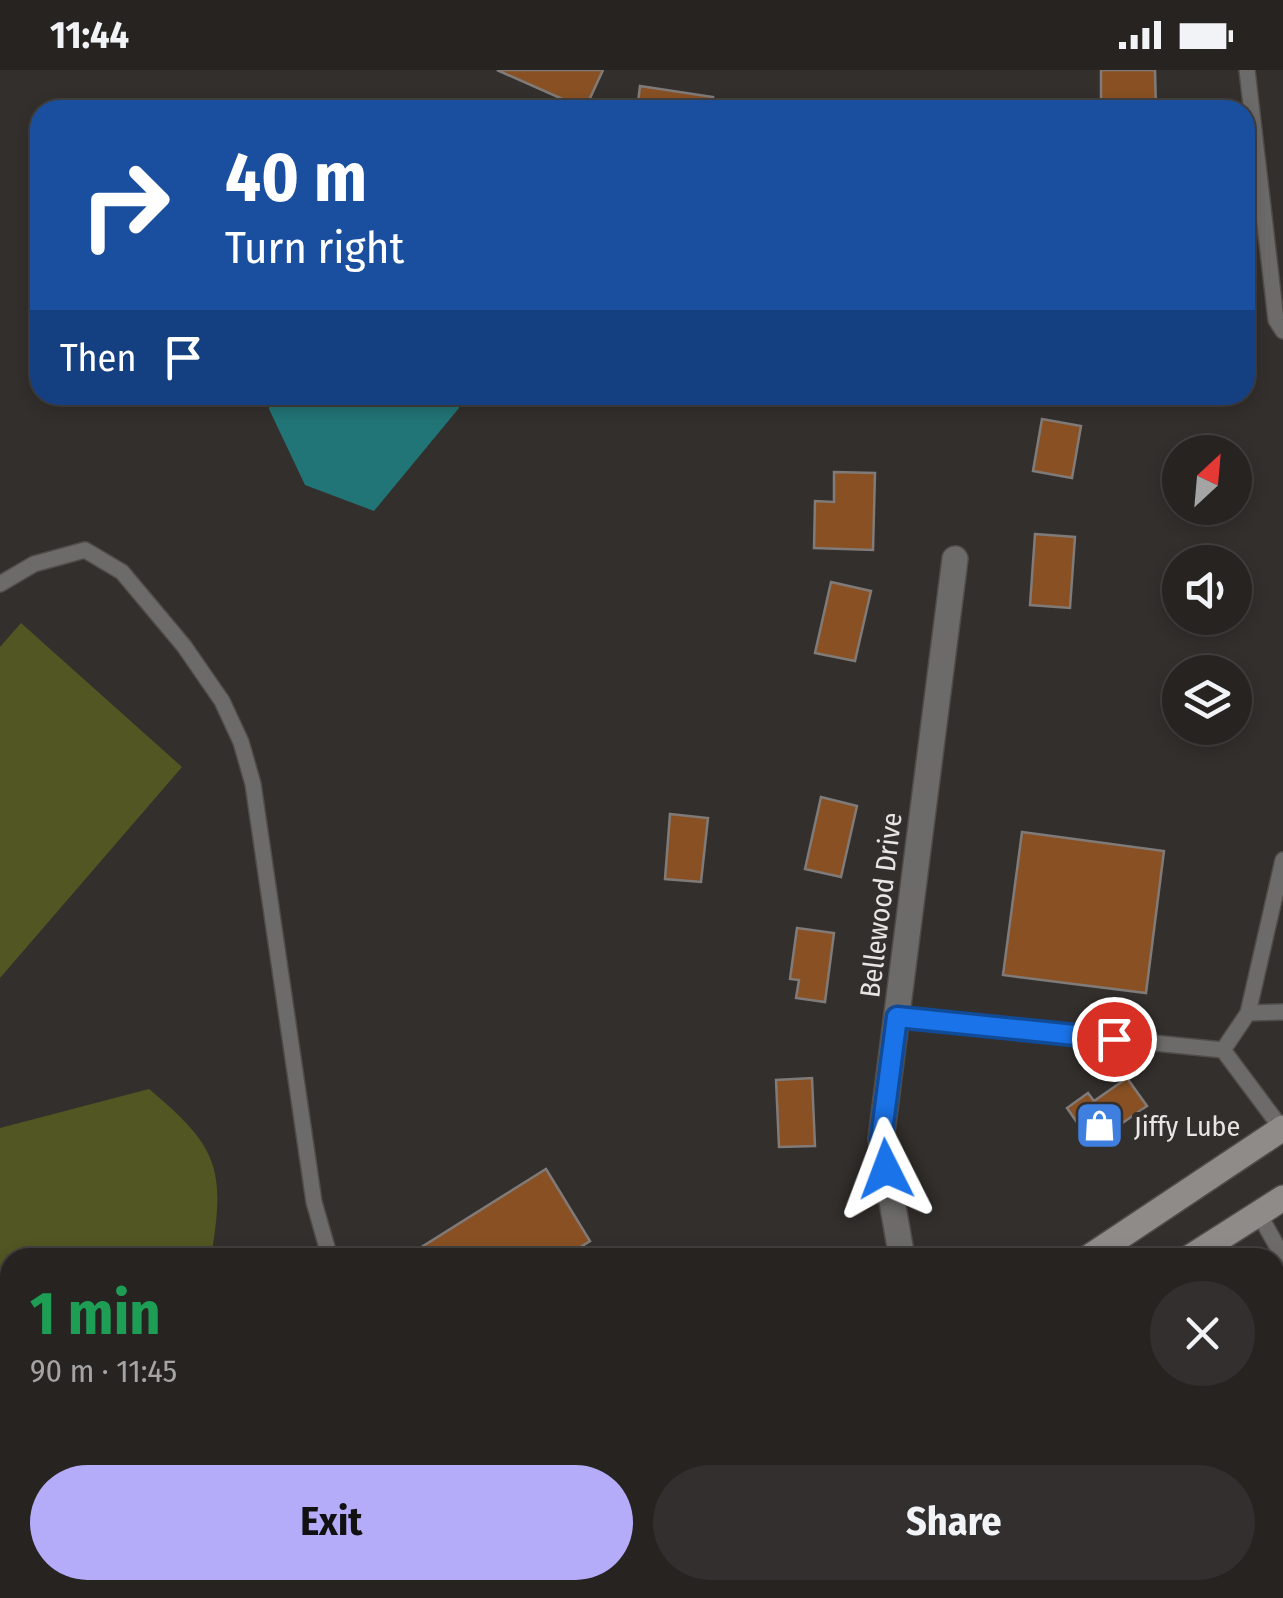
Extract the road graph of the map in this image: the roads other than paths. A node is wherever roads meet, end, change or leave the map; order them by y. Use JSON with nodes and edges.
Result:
{"nodes":[{"id":1,"x":1247,"y":70,"type":"edge"},
{"id":2,"x":1250,"y":100,"type":"edge"},
{"id":3,"x":1255,"y":139,"type":"edge"},
{"id":4,"x":1283,"y":331,"type":"edge"},
{"id":5,"x":955,"y":559,"type":"dead end"},
{"id":6,"x":0,"y":584,"type":"edge"},
{"id":7,"x":1283,"y":860,"type":"edge"},
{"id":8,"x":1275,"y":934,"type":"edge"},
{"id":9,"x":1283,"y":1012,"type":"edge"},
{"id":10,"x":1248,"y":1013,"type":"junction"},
{"id":11,"x":897,"y":1017,"type":"junction"},
{"id":12,"x":1223,"y":1050,"type":"junction"},
{"id":13,"x":1282,"y":1128,"type":"edge"},
{"id":14,"x":1283,"y":1198,"type":"edge"},
{"id":15,"x":1259,"y":1214,"type":"junction"},
{"id":16,"x":327,"y":1248,"type":"edge"},
{"id":17,"x":900,"y":1248,"type":"edge"},
{"id":18,"x":1103,"y":1248,"type":"edge"},
{"id":19,"x":1205,"y":1248,"type":"edge"},
{"id":20,"x":1278,"y":1248,"type":"edge"}],
"edges":[{"from":1,"to":2,"type":"lane"},
{"from":3,"to":4,"type":"lane"},
{"from":5,"to":11,"type":"street","name":"Bellewood Drive"},
{"from":6,"to":16,"type":"lane"},
{"from":7,"to":8,"type":"lane"},
{"from":8,"to":10,"type":"lane"},
{"from":9,"to":10,"type":"lane"},
{"from":10,"to":12,"type":"lane"},
{"from":11,"to":12,"type":"lane"},
{"from":11,"to":17,"type":"street","name":"Bellewood Drive"},
{"from":12,"to":13,"type":"lane"},
{"from":13,"to":18,"type":"main road"},
{"from":14,"to":15,"type":"main road"},
{"from":15,"to":19,"type":"main road"},
{"from":15,"to":20,"type":"lane"}]}
